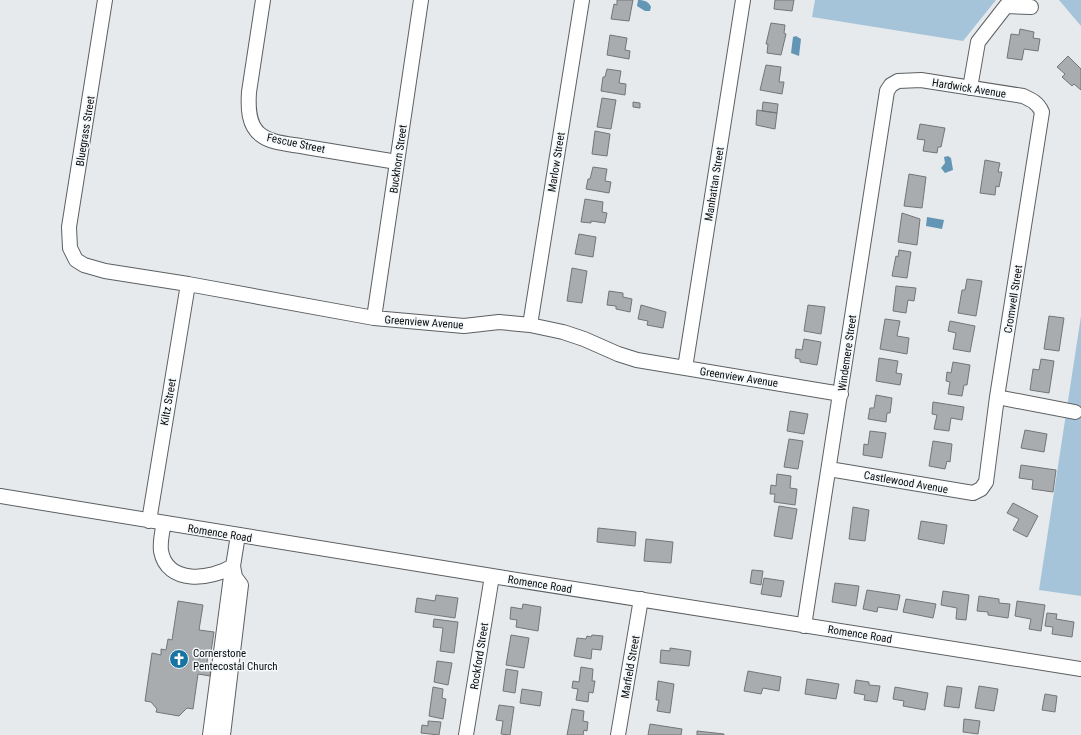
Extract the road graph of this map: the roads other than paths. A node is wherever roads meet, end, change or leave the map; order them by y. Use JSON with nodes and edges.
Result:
{"nodes":[{"id":1,"x":105,"y":0,"type":"edge"},
{"id":2,"x":263,"y":0,"type":"edge"},
{"id":3,"x":421,"y":0,"type":"edge"},
{"id":4,"x":582,"y":0,"type":"edge"},
{"id":5,"x":743,"y":0,"type":"edge"},
{"id":6,"x":1031,"y":7,"type":"dead end"},
{"id":7,"x":895,"y":83,"type":"joint"},
{"id":8,"x":970,"y":88,"type":"junction"},
{"id":9,"x":1040,"y":108,"type":"joint"},
{"id":10,"x":397,"y":162,"type":"junction"},
{"id":11,"x":76,"y":260,"type":"joint"},
{"id":12,"x":188,"y":284,"type":"junction"},
{"id":13,"x":374,"y":318,"type":"junction"},
{"id":14,"x":530,"y":325,"type":"junction"},
{"id":15,"x":684,"y":368,"type":"junction"},
{"id":16,"x":841,"y":394,"type":"junction"},
{"id":17,"x":997,"y":397,"type":"junction"},
{"id":18,"x":1075,"y":412,"type":"dead end"},
{"id":19,"x":830,"y":469,"type":"junction"},
{"id":20,"x":982,"y":489,"type":"joint"},
{"id":21,"x":0,"y":496,"type":"edge"},
{"id":22,"x":149,"y":521,"type":"junction"},
{"id":23,"x":164,"y":524,"type":"junction"},
{"id":24,"x":238,"y":535,"type":"junction"},
{"id":25,"x":233,"y":566,"type":"junction"},
{"id":26,"x":492,"y":576,"type":"junction"},
{"id":27,"x":641,"y":599,"type":"junction"},
{"id":28,"x":804,"y":626,"type":"junction"},
{"id":29,"x":1081,"y":669,"type":"edge"},
{"id":30,"x":210,"y":735,"type":"edge"},
{"id":31,"x":223,"y":735,"type":"edge"},
{"id":32,"x":466,"y":735,"type":"edge"},
{"id":33,"x":618,"y":735,"type":"edge"}],
"edges":[{"from":1,"to":11,"type":"street","name":"Bluegrass Street"},
{"from":2,"to":10,"type":"street","name":"Fescue Street"},
{"from":3,"to":10,"type":"street","name":"Buckhorn Street"},
{"from":4,"to":14,"type":"street","name":"Marlow Street"},
{"from":5,"to":15,"type":"street","name":"Manhattan Street"},
{"from":6,"to":8,"type":"street"},
{"from":7,"to":8,"type":"street","name":"Hardwick Avenue"},
{"from":7,"to":16,"type":"street","name":"Windemere Street"},
{"from":8,"to":9,"type":"street","name":"Hardwick Avenue"},
{"from":9,"to":17,"type":"street","name":"Cromwell Street"},
{"from":10,"to":13,"type":"street","name":"Buckhorn Street"},
{"from":11,"to":12,"type":"street","name":"Greenview Avenue"},
{"from":12,"to":13,"type":"street","name":"Greenview Avenue"},
{"from":12,"to":22,"type":"street","name":"Kiltz Street"},
{"from":13,"to":14,"type":"street","name":"Greenview Avenue"},
{"from":14,"to":15,"type":"street","name":"Greenview Avenue"},
{"from":15,"to":16,"type":"street","name":"Greenview Avenue"},
{"from":16,"to":19,"type":"street","name":"Windemere Street"},
{"from":17,"to":18,"type":"street"},
{"from":17,"to":20,"type":"street","name":"Cromwell Street"},
{"from":19,"to":20,"type":"street","name":"Castlewood Avenue"},
{"from":19,"to":28,"type":"street","name":"Windemere Street"},
{"from":21,"to":22,"type":"street","name":"Romence Road"},
{"from":22,"to":23,"type":"street","name":"Romence Road"},
{"from":23,"to":24,"type":"street","name":"Romence Road"},
{"from":23,"to":25,"type":"street"},
{"from":24,"to":25,"type":"street"},
{"from":24,"to":26,"type":"street","name":"Romence Road"},
{"from":25,"to":30,"type":"street"},
{"from":25,"to":31,"type":"street"},
{"from":26,"to":27,"type":"street","name":"Romence Road"},
{"from":26,"to":32,"type":"street","name":"Rockford Street"},
{"from":27,"to":28,"type":"street","name":"Romence Road"},
{"from":27,"to":33,"type":"street","name":"Marfield Street"},
{"from":28,"to":29,"type":"street","name":"Romence Road"}]}
